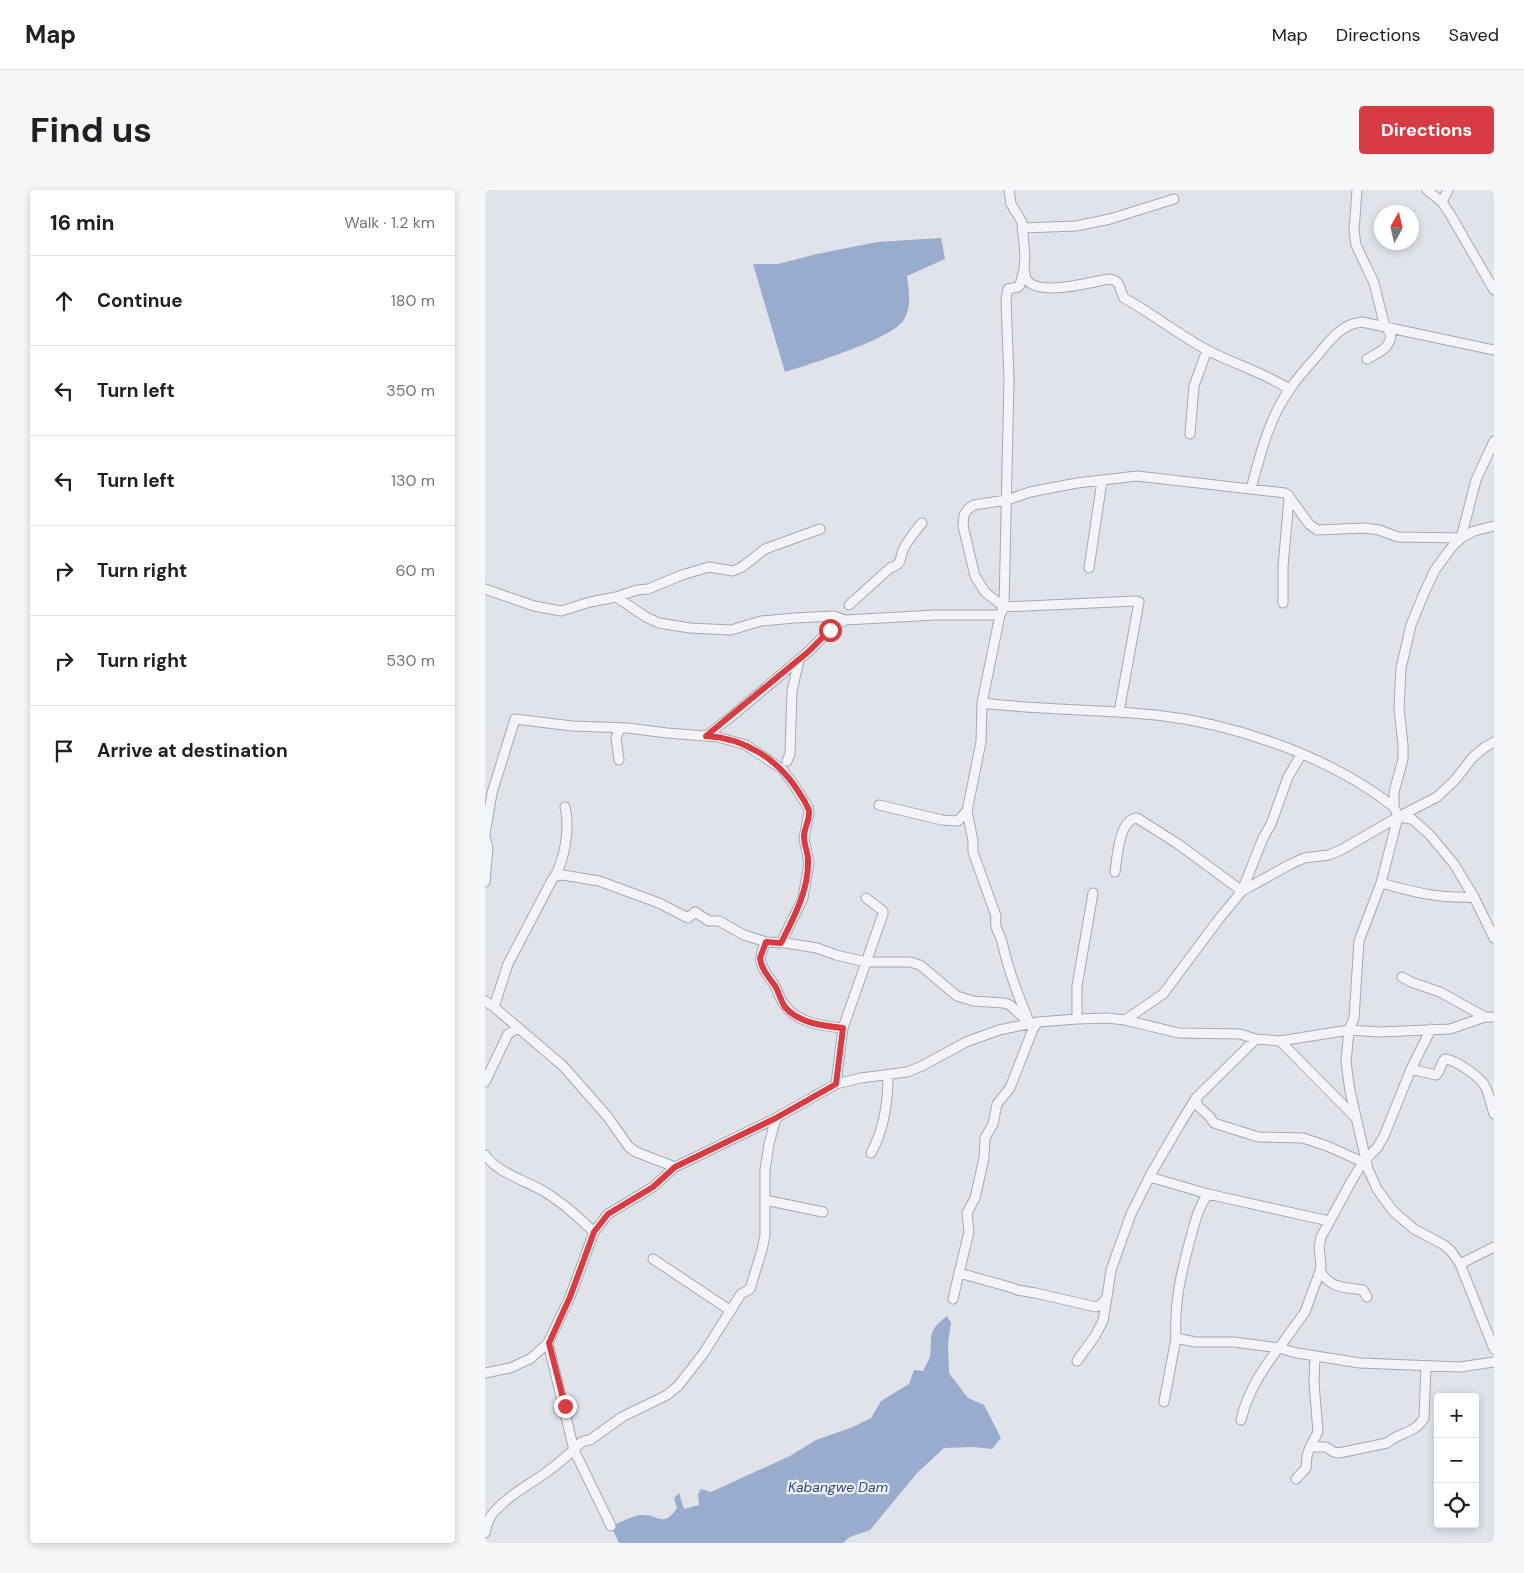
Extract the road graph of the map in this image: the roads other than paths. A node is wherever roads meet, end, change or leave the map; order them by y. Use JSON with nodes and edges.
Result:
{"nodes":[{"id":1,"x":1009,"y":190,"type":"edge"},
{"id":2,"x":1357,"y":190,"type":"edge"},
{"id":3,"x":1427,"y":190,"type":"edge"},
{"id":4,"x":1448,"y":190,"type":"edge"},
{"id":5,"x":1174,"y":199,"type":"dead end"},
{"id":6,"x":1442,"y":202,"type":"junction"},
{"id":7,"x":1022,"y":228,"type":"junction"},
{"id":8,"x":1024,"y":269,"type":"junction"},
{"id":9,"x":1494,"y":290,"type":"edge"},
{"id":10,"x":1385,"y":327,"type":"junction"},
{"id":11,"x":1207,"y":350,"type":"junction"},
{"id":12,"x":1494,"y":350,"type":"edge"},
{"id":13,"x":1367,"y":360,"type":"dead end"},
{"id":14,"x":1289,"y":390,"type":"junction"},
{"id":15,"x":1190,"y":434,"type":"dead end"},
{"id":16,"x":1494,"y":441,"type":"edge"},
{"id":17,"x":1102,"y":481,"type":"junction"},
{"id":18,"x":1251,"y":489,"type":"junction"},
{"id":19,"x":1289,"y":498,"type":"junction"},
{"id":20,"x":1007,"y":500,"type":"junction"},
{"id":21,"x":922,"y":523,"type":"dead end"},
{"id":22,"x":1494,"y":526,"type":"edge"},
{"id":23,"x":820,"y":529,"type":"dead end"},
{"id":24,"x":1461,"y":538,"type":"junction"},
{"id":25,"x":1089,"y":568,"type":"dead end"},
{"id":26,"x":485,"y":589,"type":"edge"},
{"id":27,"x":616,"y":598,"type":"junction"},
{"id":28,"x":1283,"y":603,"type":"dead end"},
{"id":29,"x":849,"y":605,"type":"dead end"},
{"id":30,"x":1002,"y":611,"type":"junction"},
{"id":31,"x":845,"y":620,"type":"junction"},
{"id":32,"x":799,"y":660,"type":"junction"},
{"id":33,"x":982,"y":703,"type":"junction"},
{"id":34,"x":1119,"y":712,"type":"junction"},
{"id":35,"x":620,"y":728,"type":"junction"},
{"id":36,"x":706,"y":736,"type":"junction"},
{"id":37,"x":1494,"y":742,"type":"edge"},
{"id":38,"x":1301,"y":755,"type":"junction"},
{"id":39,"x":619,"y":760,"type":"dead end"},
{"id":40,"x":787,"y":761,"type":"dead end"},
{"id":41,"x":879,"y":805,"type":"dead end"},
{"id":42,"x":565,"y":807,"type":"dead end"},
{"id":43,"x":1394,"y":807,"type":"junction"},
{"id":44,"x":967,"y":811,"type":"junction"},
{"id":45,"x":1397,"y":817,"type":"junction"},
{"id":46,"x":485,"y":835,"type":"edge"},
{"id":47,"x":1115,"y":872,"type":"dead end"},
{"id":48,"x":555,"y":876,"type":"junction"},
{"id":49,"x":485,"y":882,"type":"edge"},
{"id":50,"x":1381,"y":883,"type":"junction"},
{"id":51,"x":1242,"y":891,"type":"junction"},
{"id":52,"x":1093,"y":893,"type":"dead end"},
{"id":53,"x":1473,"y":897,"type":"junction"},
{"id":54,"x":865,"y":898,"type":"dead end"},
{"id":55,"x":1494,"y":938,"type":"edge"},
{"id":56,"x":766,"y":942,"type":"junction"},
{"id":57,"x":781,"y":943,"type":"junction"},
{"id":58,"x":865,"y":962,"type":"junction"},
{"id":59,"x":1401,"y":977,"type":"dead end"},
{"id":60,"x":485,"y":1001,"type":"edge"},
{"id":61,"x":494,"y":1007,"type":"junction"},
{"id":62,"x":1490,"y":1017,"type":"edge"},
{"id":63,"x":1077,"y":1019,"type":"junction"},
{"id":64,"x":1125,"y":1020,"type":"junction"},
{"id":65,"x":1034,"y":1023,"type":"junction"},
{"id":66,"x":518,"y":1028,"type":"junction"},
{"id":67,"x":843,"y":1028,"type":"junction"},
{"id":68,"x":1431,"y":1029,"type":"junction"},
{"id":69,"x":1349,"y":1030,"type":"junction"},
{"id":70,"x":1256,"y":1039,"type":"junction"},
{"id":71,"x":1280,"y":1041,"type":"junction"},
{"id":72,"x":1411,"y":1069,"type":"junction"},
{"id":73,"x":888,"y":1074,"type":"junction"},
{"id":74,"x":485,"y":1082,"type":"edge"},
{"id":75,"x":836,"y":1084,"type":"junction"},
{"id":76,"x":1196,"y":1098,"type":"junction"},
{"id":77,"x":1494,"y":1114,"type":"edge"},
{"id":78,"x":776,"y":1118,"type":"junction"},
{"id":79,"x":1357,"y":1118,"type":"junction"},
{"id":80,"x":871,"y":1153,"type":"dead end"},
{"id":81,"x":485,"y":1155,"type":"edge"},
{"id":82,"x":1365,"y":1160,"type":"junction"},
{"id":83,"x":675,"y":1167,"type":"junction"},
{"id":84,"x":1149,"y":1177,"type":"junction"},
{"id":85,"x":1208,"y":1194,"type":"junction"},
{"id":86,"x":765,"y":1200,"type":"junction"},
{"id":87,"x":823,"y":1212,"type":"dead end"},
{"id":88,"x":1329,"y":1221,"type":"junction"},
{"id":89,"x":594,"y":1232,"type":"junction"},
{"id":90,"x":1494,"y":1246,"type":"edge"},
{"id":91,"x":653,"y":1260,"type":"dead end"},
{"id":92,"x":1459,"y":1264,"type":"junction"},
{"id":93,"x":1320,"y":1271,"type":"junction"},
{"id":94,"x":959,"y":1273,"type":"junction"},
{"id":95,"x":1107,"y":1297,"type":"junction"},
{"id":96,"x":1367,"y":1297,"type":"dead end"},
{"id":97,"x":953,"y":1300,"type":"dead end"},
{"id":98,"x":731,"y":1311,"type":"junction"},
{"id":99,"x":1177,"y":1338,"type":"junction"},
{"id":100,"x":549,"y":1343,"type":"junction"},
{"id":101,"x":1493,"y":1343,"type":"edge"},
{"id":102,"x":1279,"y":1348,"type":"junction"},
{"id":103,"x":1315,"y":1356,"type":"junction"},
{"id":104,"x":1077,"y":1361,"type":"dead end"},
{"id":105,"x":1494,"y":1362,"type":"edge"},
{"id":106,"x":1426,"y":1366,"type":"junction"},
{"id":107,"x":485,"y":1373,"type":"edge"},
{"id":108,"x":1164,"y":1402,"type":"dead end"},
{"id":109,"x":1241,"y":1420,"type":"dead end"},
{"id":110,"x":1310,"y":1447,"type":"junction"},
{"id":111,"x":574,"y":1450,"type":"junction"},
{"id":112,"x":1296,"y":1479,"type":"dead end"},
{"id":113,"x":611,"y":1526,"type":"dead end"},
{"id":114,"x":485,"y":1533,"type":"edge"}],
"edges":[{"from":1,"to":7,"type":"street"},
{"from":2,"to":10,"type":"street"},
{"from":3,"to":6,"type":"street"},
{"from":4,"to":6,"type":"street"},
{"from":5,"to":7,"type":"street"},
{"from":6,"to":9,"type":"street"},
{"from":7,"to":8,"type":"street"},
{"from":8,"to":11,"type":"street"},
{"from":8,"to":20,"type":"street"},
{"from":10,"to":12,"type":"street"},
{"from":10,"to":13,"type":"street"},
{"from":10,"to":14,"type":"street"},
{"from":11,"to":14,"type":"street"},
{"from":11,"to":15,"type":"street"},
{"from":14,"to":18,"type":"street"},
{"from":16,"to":24,"type":"street"},
{"from":17,"to":18,"type":"street"},
{"from":17,"to":20,"type":"street"},
{"from":17,"to":25,"type":"street"},
{"from":18,"to":19,"type":"street"},
{"from":19,"to":24,"type":"street"},
{"from":19,"to":28,"type":"street"},
{"from":20,"to":30,"type":"street"},
{"from":20,"to":30,"type":"street"},
{"from":21,"to":29,"type":"street"},
{"from":22,"to":24,"type":"street"},
{"from":23,"to":27,"type":"street"},
{"from":24,"to":43,"type":"street"},
{"from":26,"to":27,"type":"street"},
{"from":27,"to":31,"type":"street"},
{"from":30,"to":31,"type":"street"},
{"from":30,"to":33,"type":"street"},
{"from":30,"to":34,"type":"street"},
{"from":31,"to":32,"type":"street"},
{"from":32,"to":36,"type":"street"},
{"from":32,"to":40,"type":"street"},
{"from":33,"to":34,"type":"street"},
{"from":33,"to":44,"type":"street"},
{"from":34,"to":38,"type":"street"},
{"from":35,"to":36,"type":"street"},
{"from":35,"to":39,"type":"street"},
{"from":35,"to":46,"type":"street"},
{"from":36,"to":57,"type":"street"},
{"from":37,"to":45,"type":"street"},
{"from":38,"to":43,"type":"street"},
{"from":38,"to":51,"type":"street"},
{"from":41,"to":44,"type":"street"},
{"from":42,"to":48,"type":"street"},
{"from":43,"to":45,"type":"street"},
{"from":44,"to":65,"type":"street"},
{"from":45,"to":50,"type":"street"},
{"from":45,"to":51,"type":"street"},
{"from":45,"to":53,"type":"street"},
{"from":46,"to":49,"type":"street"},
{"from":47,"to":51,"type":"street"},
{"from":48,"to":56,"type":"street"},
{"from":48,"to":61,"type":"street"},
{"from":50,"to":53,"type":"street"},
{"from":50,"to":69,"type":"street"},
{"from":51,"to":64,"type":"street"},
{"from":52,"to":63,"type":"street"},
{"from":53,"to":55,"type":"street"},
{"from":54,"to":58,"type":"street"},
{"from":56,"to":57,"type":"street"},
{"from":56,"to":67,"type":"street"},
{"from":57,"to":58,"type":"street"},
{"from":58,"to":65,"type":"street"},
{"from":58,"to":67,"type":"street"},
{"from":59,"to":62,"type":"street"},
{"from":60,"to":61,"type":"street"},
{"from":61,"to":66,"type":"street"},
{"from":62,"to":68,"type":"street"},
{"from":63,"to":64,"type":"street"},
{"from":63,"to":65,"type":"street"},
{"from":64,"to":70,"type":"street"},
{"from":65,"to":73,"type":"street"},
{"from":65,"to":94,"type":"street"},
{"from":66,"to":74,"type":"street"},
{"from":66,"to":83,"type":"street"},
{"from":67,"to":75,"type":"street"},
{"from":68,"to":69,"type":"street"},
{"from":68,"to":72,"type":"street"},
{"from":69,"to":71,"type":"street"},
{"from":69,"to":79,"type":"street"},
{"from":70,"to":71,"type":"street"},
{"from":70,"to":76,"type":"street"},
{"from":71,"to":79,"type":"street"},
{"from":72,"to":77,"type":"street"},
{"from":72,"to":82,"type":"street"},
{"from":73,"to":75,"type":"street"},
{"from":73,"to":80,"type":"street"},
{"from":75,"to":78,"type":"street"},
{"from":76,"to":82,"type":"street"},
{"from":76,"to":84,"type":"street"},
{"from":78,"to":83,"type":"street"},
{"from":78,"to":86,"type":"street"},
{"from":79,"to":82,"type":"street"},
{"from":81,"to":89,"type":"street"},
{"from":82,"to":88,"type":"street"},
{"from":82,"to":92,"type":"street"},
{"from":83,"to":89,"type":"street"},
{"from":84,"to":85,"type":"street"},
{"from":84,"to":95,"type":"street"},
{"from":85,"to":88,"type":"street"},
{"from":85,"to":99,"type":"street"},
{"from":86,"to":87,"type":"street"},
{"from":86,"to":98,"type":"street"},
{"from":88,"to":93,"type":"street"},
{"from":89,"to":100,"type":"street"},
{"from":90,"to":92,"type":"street"},
{"from":91,"to":98,"type":"street"},
{"from":92,"to":101,"type":"street"},
{"from":93,"to":96,"type":"street"},
{"from":93,"to":102,"type":"street"},
{"from":94,"to":95,"type":"street"},
{"from":94,"to":97,"type":"street"},
{"from":95,"to":104,"type":"street"},
{"from":98,"to":111,"type":"street"},
{"from":99,"to":102,"type":"street"},
{"from":99,"to":108,"type":"street"},
{"from":100,"to":107,"type":"street"},
{"from":100,"to":111,"type":"street"},
{"from":102,"to":103,"type":"street"},
{"from":102,"to":109,"type":"street"},
{"from":103,"to":106,"type":"street"},
{"from":103,"to":110,"type":"street"},
{"from":105,"to":106,"type":"street"},
{"from":106,"to":110,"type":"street"},
{"from":110,"to":112,"type":"street"},
{"from":111,"to":113,"type":"street"},
{"from":111,"to":114,"type":"street"}]}
